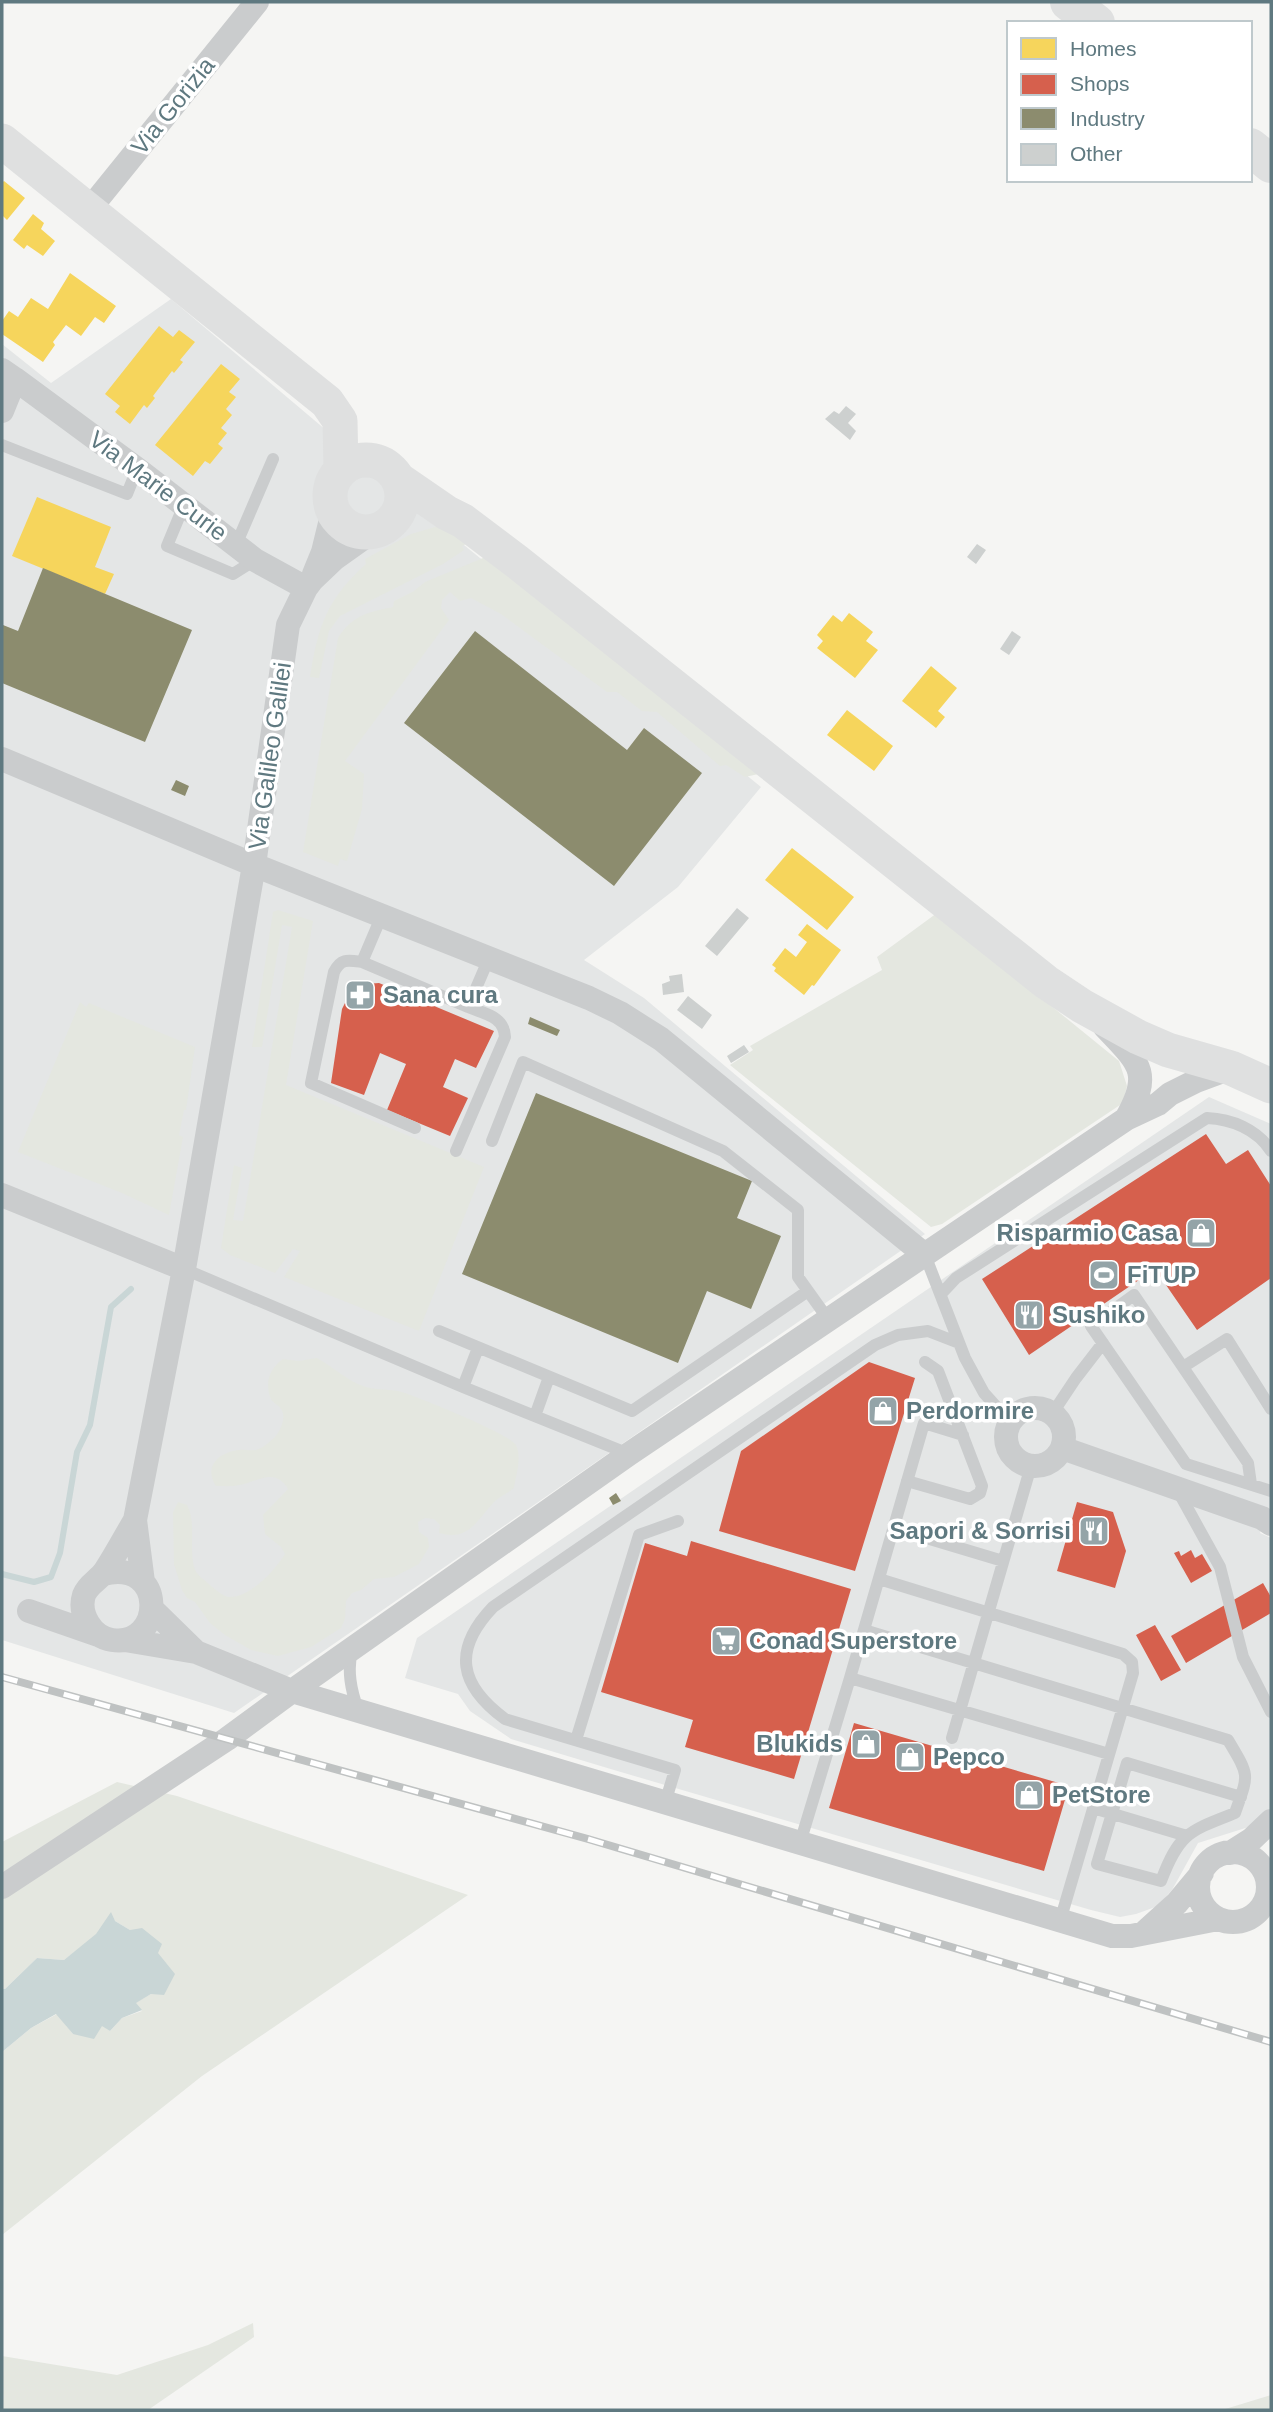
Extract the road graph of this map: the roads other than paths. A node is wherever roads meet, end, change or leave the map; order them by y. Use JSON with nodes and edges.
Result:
{"nodes":[{"id":1,"x":257,"y":2,"type":"edge"},
{"id":2,"x":1069,"y":2,"type":"edge"},
{"id":3,"x":1093,"y":21,"type":"edge"},
{"id":4,"x":2,"y":141,"type":"edge"},
{"id":5,"x":1252,"y":149,"type":"edge"},
{"id":6,"x":1271,"y":164,"type":"edge"},
{"id":7,"x":88,"y":211,"type":"junction"},
{"id":8,"x":8,"y":374,"type":"edge"},
{"id":9,"x":2,"y":411,"type":"edge"},
{"id":10,"x":2,"y":445,"type":"edge"},
{"id":11,"x":273,"y":459,"type":"dead end"},
{"id":12,"x":137,"y":469,"type":"junction"},
{"id":13,"x":341,"y":469,"type":"junction"},
{"id":14,"x":399,"y":480,"type":"junction"},
{"id":15,"x":184,"y":505,"type":"junction"},
{"id":16,"x":333,"y":511,"type":"junction"},
{"id":17,"x":447,"y":513,"type":"junction"},
{"id":18,"x":381,"y":528,"type":"junction"},
{"id":19,"x":245,"y":553,"type":"junction"},
{"id":20,"x":309,"y":584,"type":"junction"},
{"id":21,"x":2,"y":759,"type":"edge"},
{"id":22,"x":254,"y":865,"type":"junction"},
{"id":23,"x":382,"y":915,"type":"junction"},
{"id":24,"x":489,"y":958,"type":"junction"},
{"id":25,"x":362,"y":962,"type":"junction"},
{"id":26,"x":468,"y":1007,"type":"junction"},
{"id":27,"x":1088,"y":1010,"type":"junction"},
{"id":28,"x":1175,"y":1052,"type":"junction"},
{"id":29,"x":1231,"y":1068,"type":"junction"},
{"id":30,"x":1271,"y":1069,"type":"edge"},
{"id":31,"x":1271,"y":1086,"type":"edge"},
{"id":32,"x":1140,"y":1091,"type":"junction"},
{"id":33,"x":1170,"y":1094,"type":"junction"},
{"id":34,"x":1126,"y":1119,"type":"junction"},
{"id":35,"x":415,"y":1128,"type":"dead end"},
{"id":36,"x":492,"y":1141,"type":"dead end"},
{"id":37,"x":1271,"y":1150,"type":"edge"},
{"id":38,"x":457,"y":1151,"type":"dead end"},
{"id":39,"x":2,"y":1195,"type":"edge"},
{"id":40,"x":925,"y":1255,"type":"junction"},
{"id":41,"x":184,"y":1269,"type":"junction"},
{"id":42,"x":808,"y":1291,"type":"junction"},
{"id":43,"x":941,"y":1294,"type":"junction"},
{"id":44,"x":828,"y":1319,"type":"junction"},
{"id":45,"x":439,"y":1331,"type":"dead end"},
{"id":46,"x":959,"y":1343,"type":"junction"},
{"id":47,"x":1103,"y":1343,"type":"junction"},
{"id":48,"x":478,"y":1348,"type":"junction"},
{"id":49,"x":925,"y":1362,"type":"dead end"},
{"id":50,"x":1183,"y":1367,"type":"junction"},
{"id":51,"x":549,"y":1377,"type":"junction"},
{"id":52,"x":463,"y":1387,"type":"junction"},
{"id":53,"x":1271,"y":1409,"type":"edge"},
{"id":54,"x":1052,"y":1414,"type":"junction"},
{"id":55,"x":535,"y":1416,"type":"junction"},
{"id":56,"x":1010,"y":1422,"type":"junction"},
{"id":57,"x":963,"y":1435,"type":"junction"},
{"id":58,"x":1062,"y":1448,"type":"junction"},
{"id":59,"x":629,"y":1454,"type":"junction"},
{"id":60,"x":1031,"y":1466,"type":"junction"},
{"id":61,"x":907,"y":1482,"type":"junction"},
{"id":62,"x":1251,"y":1484,"type":"junction"},
{"id":63,"x":1176,"y":1488,"type":"junction"},
{"id":64,"x":1271,"y":1491,"type":"edge"},
{"id":65,"x":1268,"y":1519,"type":"edge"},
{"id":66,"x":135,"y":1520,"type":"junction"},
{"id":67,"x":678,"y":1521,"type":"dead end"},
{"id":68,"x":893,"y":1528,"type":"junction"},
{"id":69,"x":1003,"y":1561,"type":"junction"},
{"id":70,"x":103,"y":1574,"type":"junction"},
{"id":71,"x":878,"y":1579,"type":"junction"},
{"id":72,"x":143,"y":1582,"type":"junction"},
{"id":73,"x":84,"y":1596,"type":"junction"},
{"id":74,"x":152,"y":1609,"type":"junction"},
{"id":75,"x":988,"y":1614,"type":"junction"},
{"id":76,"x":864,"y":1630,"type":"junction"},
{"id":77,"x":98,"y":1634,"type":"junction"},
{"id":78,"x":125,"y":1640,"type":"junction"},
{"id":79,"x":352,"y":1648,"type":"junction"},
{"id":80,"x":196,"y":1652,"type":"junction"},
{"id":81,"x":973,"y":1664,"type":"junction"},
{"id":82,"x":850,"y":1678,"type":"junction"},
{"id":83,"x":292,"y":1690,"type":"junction"},
{"id":84,"x":1123,"y":1709,"type":"junction"},
{"id":85,"x":960,"y":1710,"type":"junction"},
{"id":86,"x":358,"y":1711,"type":"junction"},
{"id":87,"x":1271,"y":1712,"type":"edge"},
{"id":88,"x":952,"y":1738,"type":"dead end"},
{"id":89,"x":576,"y":1740,"type":"junction"},
{"id":90,"x":1109,"y":1754,"type":"junction"},
{"id":91,"x":1241,"y":1797,"type":"junction"},
{"id":92,"x":665,"y":1803,"type":"junction"},
{"id":93,"x":1093,"y":1808,"type":"junction"},
{"id":94,"x":1112,"y":1814,"type":"junction"},
{"id":95,"x":1271,"y":1821,"type":"edge"},
{"id":96,"x":1187,"y":1836,"type":"junction"},
{"id":97,"x":800,"y":1843,"type":"junction"},
{"id":98,"x":1230,"y":1853,"type":"junction"},
{"id":99,"x":1202,"y":1872,"type":"junction"},
{"id":100,"x":2,"y":1887,"type":"edge"},
{"id":101,"x":1269,"y":1887,"type":"edge"},
{"id":102,"x":1218,"y":1919,"type":"junction"},
{"id":103,"x":1060,"y":1921,"type":"junction"},
{"id":104,"x":1145,"y":1931,"type":"junction"}],
"edges":[{"from":1,"to":7,"type":"street","name":"Via Gorizia"},
{"from":2,"to":3,"type":"main road"},
{"from":4,"to":7,"type":"main road"},
{"from":5,"to":6,"type":"main road"},
{"from":7,"to":13,"type":"main road"},
{"from":8,"to":9,"type":"street"},
{"from":8,"to":12,"type":"street","name":"Via Marie Curie"},
{"from":10,"to":12,"type":"lane"},
{"from":11,"to":19,"type":"lane"},
{"from":12,"to":15,"type":"street","name":"Via Marie Curie"},
{"from":13,"to":14,"type":"main road"},
{"from":13,"to":16,"type":"main road"},
{"from":14,"to":17,"type":"main road"},
{"from":14,"to":18,"type":"main road"},
{"from":15,"to":19,"type":"street","name":"Via Marie Curie"},
{"from":15,"to":19,"type":"lane"},
{"from":16,"to":18,"type":"main road"},
{"from":16,"to":20,"type":"street"},
{"from":17,"to":18,"type":"main road"},
{"from":17,"to":27,"type":"main road"},
{"from":18,"to":20,"type":"street"},
{"from":19,"to":20,"type":"street","name":"Via Marie Curie"},
{"from":20,"to":22,"type":"street","name":"Via Galileo Galilei"},
{"from":21,"to":22,"type":"street","name":"Via Galileo Galilei"},
{"from":22,"to":23,"type":"street"},
{"from":22,"to":41,"type":"street"},
{"from":23,"to":24,"type":"street"},
{"from":23,"to":25,"type":"lane"},
{"from":24,"to":26,"type":"lane"},
{"from":24,"to":40,"type":"street"},
{"from":25,"to":26,"type":"lane"},
{"from":25,"to":35,"type":"lane"},
{"from":26,"to":38,"type":"lane"},
{"from":27,"to":28,"type":"main road"},
{"from":27,"to":32,"type":"street"},
{"from":28,"to":29,"type":"main road"},
{"from":28,"to":32,"type":"street"},
{"from":28,"to":33,"type":"street"},
{"from":29,"to":30,"type":"main road"},
{"from":29,"to":31,"type":"main road"},
{"from":29,"to":33,"type":"street"},
{"from":32,"to":34,"type":"street"},
{"from":33,"to":34,"type":"street"},
{"from":34,"to":40,"type":"street"},
{"from":36,"to":42,"type":"lane"},
{"from":37,"to":43,"type":"lane"},
{"from":39,"to":41,"type":"street"},
{"from":40,"to":43,"type":"lane"},
{"from":40,"to":44,"type":"street"},
{"from":41,"to":52,"type":"lane"},
{"from":41,"to":66,"type":"street"},
{"from":42,"to":44,"type":"lane"},
{"from":42,"to":51,"type":"lane"},
{"from":43,"to":46,"type":"lane"},
{"from":44,"to":59,"type":"street"},
{"from":45,"to":48,"type":"lane"},
{"from":46,"to":56,"type":"lane"},
{"from":46,"to":89,"type":"lane"},
{"from":47,"to":50,"type":"lane"},
{"from":47,"to":54,"type":"lane"},
{"from":47,"to":62,"type":"lane"},
{"from":48,"to":51,"type":"lane"},
{"from":48,"to":52,"type":"lane"},
{"from":49,"to":57,"type":"lane"},
{"from":50,"to":53,"type":"lane"},
{"from":50,"to":62,"type":"lane"},
{"from":51,"to":55,"type":"lane"},
{"from":52,"to":55,"type":"lane"},
{"from":54,"to":56,"type":"street"},
{"from":54,"to":58,"type":"street"},
{"from":55,"to":59,"type":"lane"},
{"from":56,"to":60,"type":"street"},
{"from":57,"to":61,"type":"lane"},
{"from":57,"to":61,"type":"lane"},
{"from":58,"to":60,"type":"street"},
{"from":58,"to":63,"type":"street"},
{"from":59,"to":79,"type":"street"},
{"from":60,"to":69,"type":"lane"},
{"from":61,"to":68,"type":"lane"},
{"from":62,"to":64,"type":"lane"},
{"from":63,"to":65,"type":"street"},
{"from":63,"to":87,"type":"lane"},
{"from":66,"to":70,"type":"street"},
{"from":66,"to":72,"type":"street"},
{"from":67,"to":89,"type":"lane"},
{"from":68,"to":69,"type":"lane"},
{"from":68,"to":71,"type":"lane"},
{"from":69,"to":75,"type":"lane"},
{"from":70,"to":72,"type":"street"},
{"from":70,"to":73,"type":"street"},
{"from":71,"to":75,"type":"lane"},
{"from":71,"to":76,"type":"lane"},
{"from":72,"to":74,"type":"street"},
{"from":73,"to":77,"type":"street"},
{"from":73,"to":77,"type":"street"},
{"from":74,"to":78,"type":"street"},
{"from":74,"to":80,"type":"street"},
{"from":75,"to":81,"type":"lane"},
{"from":75,"to":84,"type":"lane"},
{"from":76,"to":81,"type":"lane"},
{"from":76,"to":82,"type":"lane"},
{"from":77,"to":78,"type":"street"},
{"from":78,"to":80,"type":"street"},
{"from":79,"to":83,"type":"street"},
{"from":79,"to":86,"type":"lane"},
{"from":80,"to":83,"type":"street"},
{"from":81,"to":84,"type":"lane"},
{"from":81,"to":85,"type":"lane"},
{"from":82,"to":85,"type":"lane"},
{"from":82,"to":97,"type":"lane"},
{"from":83,"to":86,"type":"street"},
{"from":83,"to":100,"type":"street"},
{"from":84,"to":90,"type":"lane"},
{"from":84,"to":91,"type":"lane"},
{"from":85,"to":88,"type":"lane"},
{"from":85,"to":90,"type":"lane"},
{"from":86,"to":92,"type":"street"},
{"from":89,"to":92,"type":"lane"},
{"from":90,"to":93,"type":"lane"},
{"from":91,"to":94,"type":"lane"},
{"from":91,"to":96,"type":"lane"},
{"from":92,"to":97,"type":"street"},
{"from":93,"to":94,"type":"lane"},
{"from":93,"to":103,"type":"lane"},
{"from":94,"to":96,"type":"lane"},
{"from":94,"to":96,"type":"lane"},
{"from":95,"to":98,"type":"street"},
{"from":97,"to":103,"type":"street"},
{"from":98,"to":99,"type":"street"},
{"from":98,"to":101,"type":"street"},
{"from":99,"to":102,"type":"street"},
{"from":99,"to":104,"type":"street"},
{"from":101,"to":102,"type":"street"},
{"from":102,"to":104,"type":"street"},
{"from":103,"to":104,"type":"street"}]}
